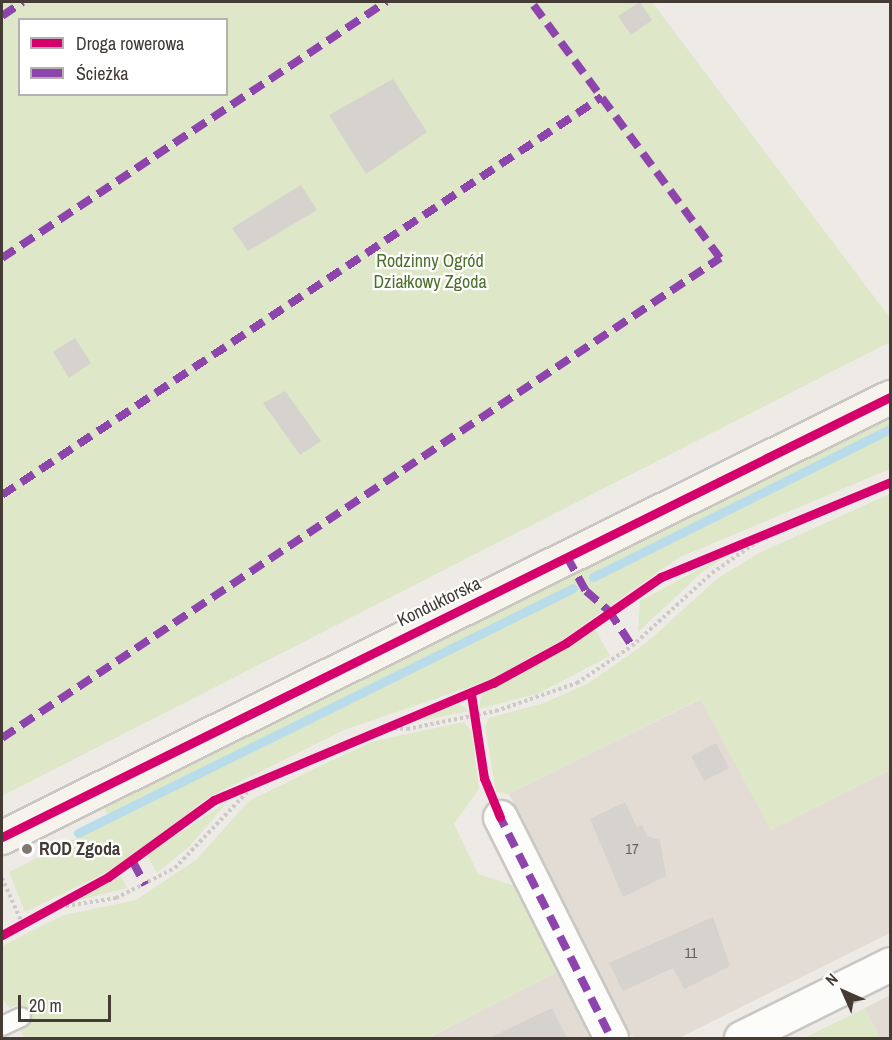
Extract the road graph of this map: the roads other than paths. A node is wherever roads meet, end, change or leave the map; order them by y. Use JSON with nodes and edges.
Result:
{"nodes":[{"id":1,"x":891,"y":397,"type":"edge"},
{"id":2,"x":500,"y":818,"type":"dead end"},
{"id":3,"x":2,"y":837,"type":"edge"},
{"id":4,"x":891,"y":964,"type":"edge"},
{"id":5,"x":21,"y":1017,"type":"dead end"},
{"id":6,"x":2,"y":1026,"type":"edge"},
{"id":7,"x":611,"y":1038,"type":"edge"},
{"id":8,"x":741,"y":1038,"type":"edge"}],
"edges":[{"from":1,"to":3,"type":"street","name":"Konduktorska"},
{"from":2,"to":7,"type":"street"},
{"from":4,"to":8,"type":"street"},
{"from":5,"to":6,"type":"lane"}]}
